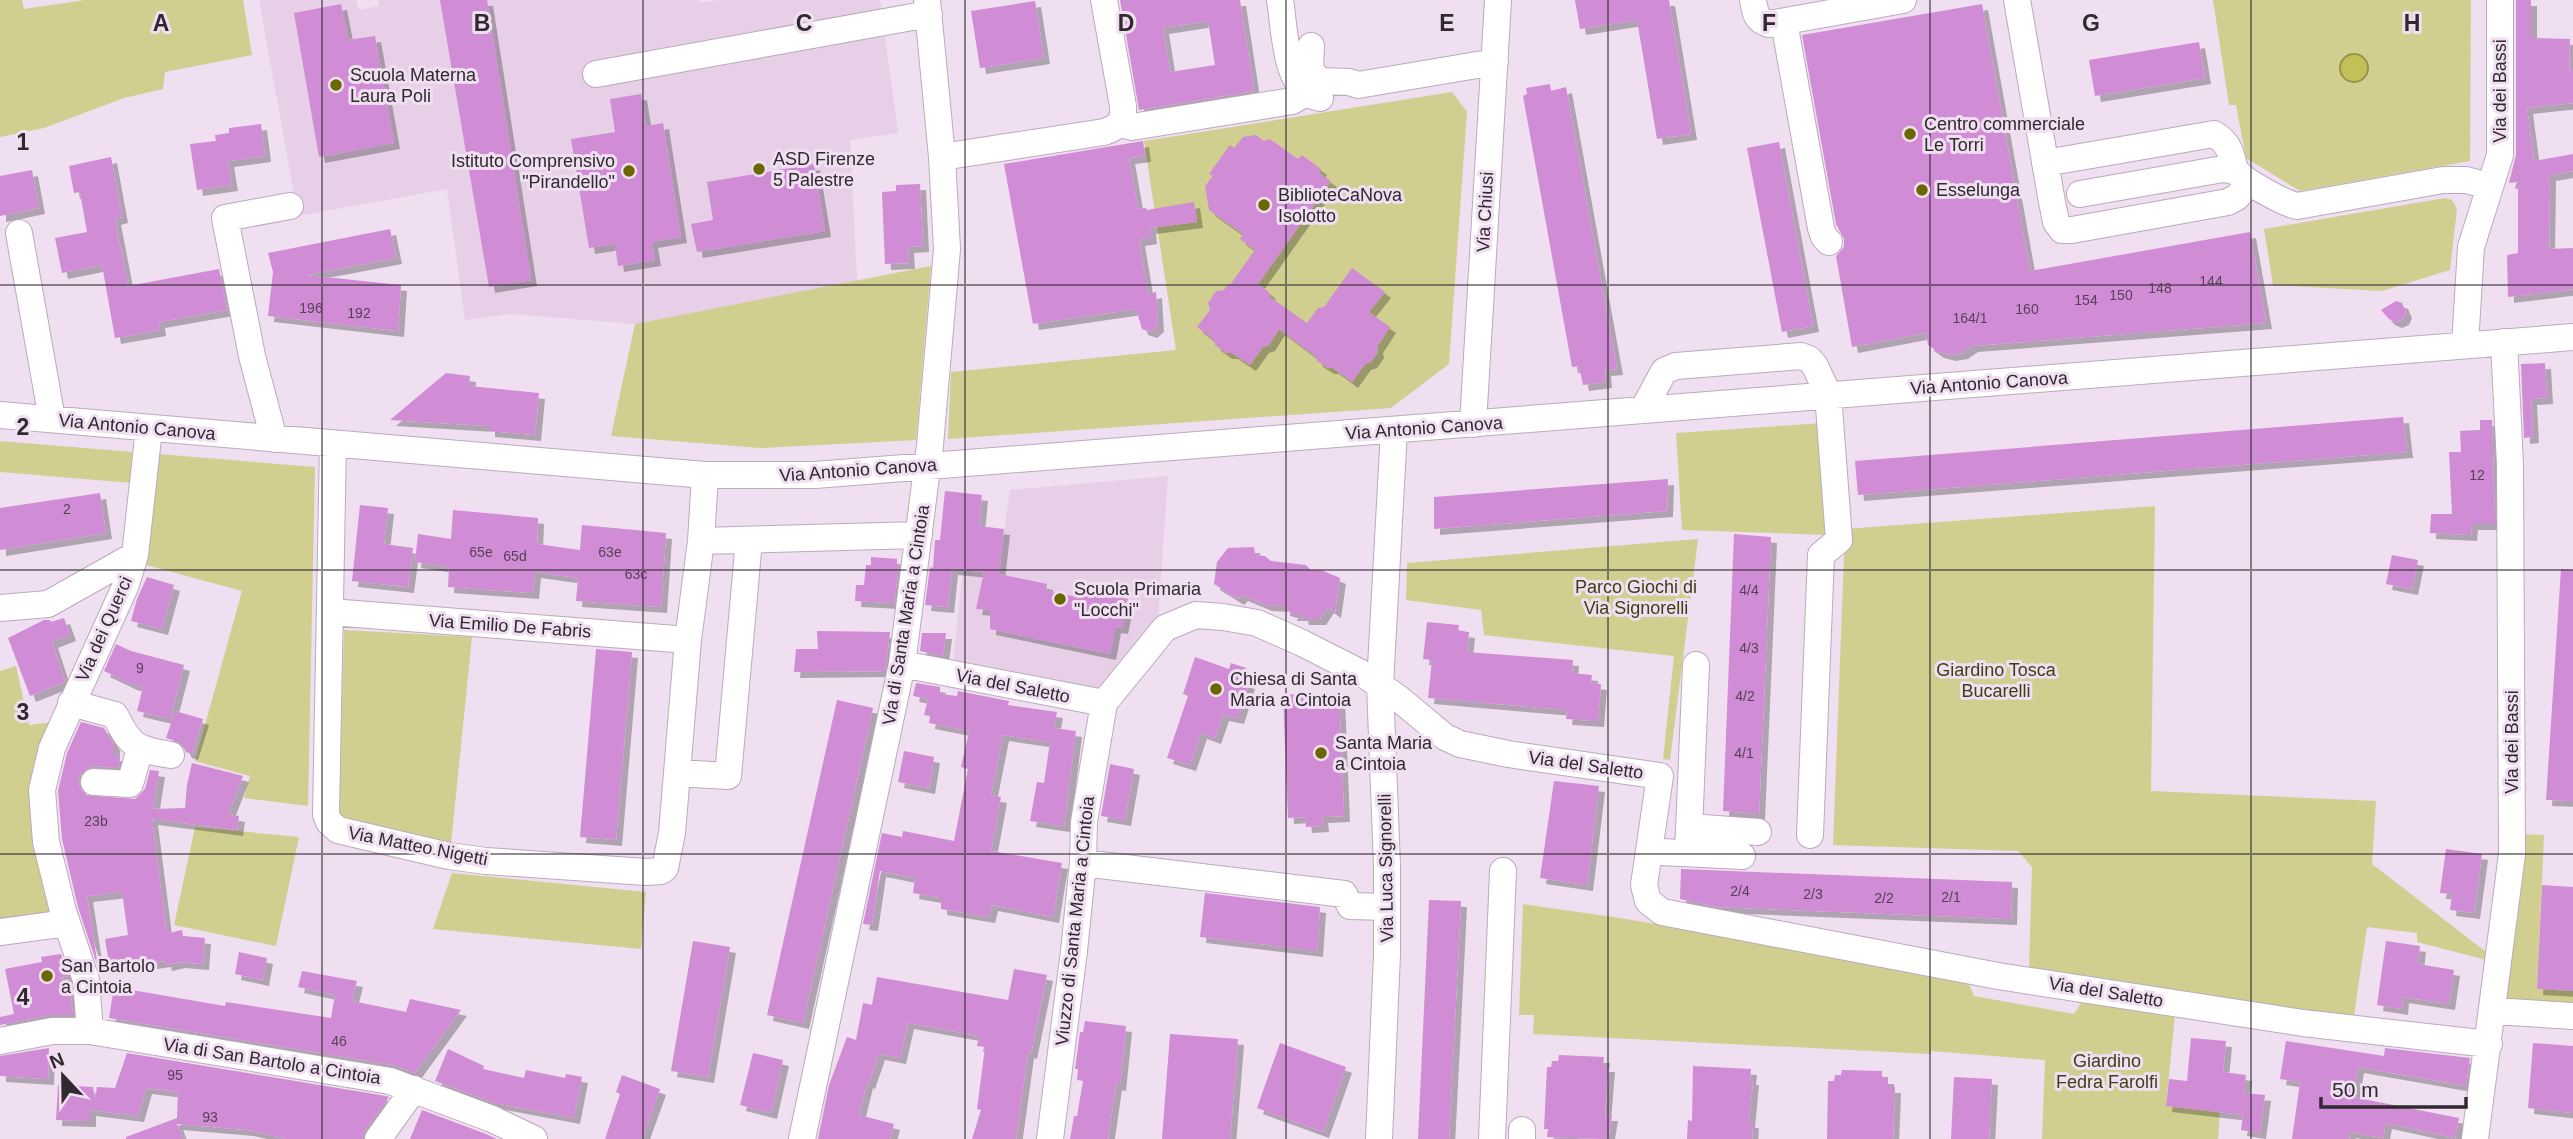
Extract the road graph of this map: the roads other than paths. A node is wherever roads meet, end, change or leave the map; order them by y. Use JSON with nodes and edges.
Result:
{"nodes":[{"id":1,"x":1104,"y":0,"type":"edge"},
{"id":2,"x":1280,"y":0,"type":"edge"},
{"id":3,"x":1498,"y":0,"type":"edge"},
{"id":4,"x":1753,"y":0,"type":"edge"},
{"id":5,"x":1903,"y":0,"type":"edge"},
{"id":6,"x":2017,"y":0,"type":"edge"},
{"id":7,"x":2500,"y":0,"type":"edge"},
{"id":8,"x":928,"y":7,"type":"edge"},
{"id":9,"x":1784,"y":22,"type":"junction"},
{"id":10,"x":1311,"y":46,"type":"dead end"},
{"id":11,"x":1495,"y":62,"type":"junction"},
{"id":12,"x":596,"y":74,"type":"dead end"},
{"id":13,"x":1312,"y":87,"type":"junction"},
{"id":14,"x":1120,"y":124,"type":"junction"},
{"id":15,"x":942,"y":157,"type":"junction"},
{"id":16,"x":2045,"y":163,"type":"junction"},
{"id":17,"x":2242,"y":176,"type":"junction"},
{"id":18,"x":2489,"y":186,"type":"junction"},
{"id":19,"x":2080,"y":194,"type":"dead end"},
{"id":20,"x":290,"y":206,"type":"dead end"},
{"id":21,"x":19,"y":233,"type":"dead end"},
{"id":22,"x":1829,"y":242,"type":"dead end"},
{"id":23,"x":2573,"y":337,"type":"edge"},
{"id":24,"x":2504,"y":342,"type":"junction"},
{"id":25,"x":2465,"y":345,"type":"junction"},
{"id":26,"x":1748,"y":360,"type":"junction"},
{"id":27,"x":1828,"y":394,"type":"junction"},
{"id":28,"x":1752,"y":401,"type":"junction"},
{"id":29,"x":1643,"y":410,"type":"junction"},
{"id":30,"x":0,"y":415,"type":"edge"},
{"id":31,"x":52,"y":419,"type":"junction"},
{"id":32,"x":1473,"y":424,"type":"junction"},
{"id":33,"x":149,"y":429,"type":"junction"},
{"id":34,"x":1394,"y":430,"type":"junction"},
{"id":35,"x":274,"y":439,"type":"junction"},
{"id":36,"x":333,"y":444,"type":"junction"},
{"id":37,"x":928,"y":466,"type":"junction"},
{"id":38,"x":705,"y":475,"type":"junction"},
{"id":39,"x":919,"y":535,"type":"junction"},
{"id":40,"x":749,"y":540,"type":"junction"},
{"id":41,"x":701,"y":541,"type":"junction"},
{"id":42,"x":135,"y":555,"type":"junction"},
{"id":43,"x":0,"y":608,"type":"edge"},
{"id":44,"x":331,"y":612,"type":"junction"},
{"id":45,"x":688,"y":640,"type":"junction"},
{"id":46,"x":902,"y":664,"type":"junction"},
{"id":47,"x":1696,"y":665,"type":"dead end"},
{"id":48,"x":1380,"y":685,"type":"junction"},
{"id":49,"x":71,"y":703,"type":"junction"},
{"id":50,"x":1104,"y":704,"type":"junction"},
{"id":51,"x":140,"y":749,"type":"junction"},
{"id":52,"x":171,"y":755,"type":"dead end"},
{"id":53,"x":677,"y":773,"type":"junction"},
{"id":54,"x":94,"y":782,"type":"dead end"},
{"id":55,"x":1758,"y":832,"type":"dead end"},
{"id":56,"x":1811,"y":835,"type":"dead end"},
{"id":57,"x":1689,"y":840,"type":"junction"},
{"id":58,"x":1661,"y":852,"type":"dead end"},
{"id":59,"x":1742,"y":856,"type":"dead end"},
{"id":60,"x":1083,"y":863,"type":"junction"},
{"id":61,"x":1503,"y":871,"type":"dead end"},
{"id":62,"x":1387,"y":907,"type":"junction"},
{"id":63,"x":67,"y":923,"type":"junction"},
{"id":64,"x":0,"y":932,"type":"edge"},
{"id":65,"x":2493,"y":1011,"type":"junction"},
{"id":66,"x":2573,"y":1016,"type":"edge"},
{"id":67,"x":90,"y":1031,"type":"junction"},
{"id":68,"x":0,"y":1041,"type":"edge"},
{"id":69,"x":2489,"y":1044,"type":"junction"},
{"id":70,"x":414,"y":1089,"type":"junction"},
{"id":71,"x":377,"y":1139,"type":"edge"},
{"id":72,"x":534,"y":1139,"type":"edge"},
{"id":73,"x":802,"y":1139,"type":"edge"},
{"id":74,"x":1050,"y":1139,"type":"edge"},
{"id":75,"x":1379,"y":1139,"type":"edge"},
{"id":76,"x":1492,"y":1139,"type":"edge"},
{"id":77,"x":2475,"y":1139,"type":"edge"}],
"edges":[{"from":1,"to":14,"type":"street"},
{"from":2,"to":13,"type":"street"},
{"from":3,"to":11,"type":"street","name":"Via Chiusi"},
{"from":4,"to":9,"type":"street"},
{"from":5,"to":9,"type":"street"},
{"from":6,"to":16,"type":"street"},
{"from":7,"to":18,"type":"street","name":"Via dei Bassi"},
{"from":8,"to":12,"type":"street"},
{"from":8,"to":15,"type":"street","name":"Via di Santa Maria a Cintoia"},
{"from":9,"to":22,"type":"street"},
{"from":10,"to":13,"type":"street"},
{"from":11,"to":13,"type":"street"},
{"from":11,"to":32,"type":"street","name":"Via Chiusi"},
{"from":13,"to":14,"type":"street"},
{"from":14,"to":15,"type":"street"},
{"from":15,"to":37,"type":"street","name":"Via di Santa Maria a Cintoia"},
{"from":16,"to":17,"type":"street"},
{"from":16,"to":17,"type":"street"},
{"from":17,"to":18,"type":"street"},
{"from":17,"to":19,"type":"street"},
{"from":18,"to":25,"type":"street","name":"Via dei Bassi"},
{"from":20,"to":35,"type":"street"},
{"from":21,"to":31,"type":"street"},
{"from":23,"to":24,"type":"street","name":"Via Antonio Canova"},
{"from":24,"to":25,"type":"street","name":"Via Antonio Canova"},
{"from":24,"to":65,"type":"street","name":"Via dei Bassi"},
{"from":25,"to":27,"type":"street","name":"Via Antonio Canova"},
{"from":26,"to":27,"type":"street"},
{"from":26,"to":28,"type":"street"},
{"from":26,"to":29,"type":"street"},
{"from":27,"to":28,"type":"street","name":"Via Antonio Canova"},
{"from":27,"to":56,"type":"street"},
{"from":28,"to":29,"type":"street","name":"Via Antonio Canova"},
{"from":29,"to":32,"type":"street","name":"Via Antonio Canova"},
{"from":30,"to":31,"type":"street","name":"Via Antonio Canova"},
{"from":31,"to":33,"type":"street","name":"Via Antonio Canova"},
{"from":32,"to":34,"type":"street","name":"Via Antonio Canova"},
{"from":33,"to":35,"type":"street","name":"Via Antonio Canova"},
{"from":33,"to":42,"type":"street","name":"Via dei Querci"},
{"from":34,"to":37,"type":"street","name":"Via Antonio Canova"},
{"from":34,"to":48,"type":"street","name":"Via Luca Signorelli"},
{"from":35,"to":36,"type":"street","name":"Via Antonio Canova"},
{"from":36,"to":38,"type":"street","name":"Via Antonio Canova"},
{"from":36,"to":44,"type":"street","name":"Via Matteo Nigetti"},
{"from":37,"to":38,"type":"street","name":"Via Antonio Canova"},
{"from":37,"to":39,"type":"street","name":"Via di Santa Maria a Cintoia"},
{"from":38,"to":41,"type":"street","name":"Via Matteo Nigetti"},
{"from":39,"to":40,"type":"street"},
{"from":39,"to":46,"type":"street","name":"Via di Santa Maria a Cintoia"},
{"from":40,"to":41,"type":"street"},
{"from":40,"to":53,"type":"street"},
{"from":41,"to":45,"type":"street","name":"Via Matteo Nigetti"},
{"from":42,"to":43,"type":"street","name":"Via dei Querci"},
{"from":42,"to":49,"type":"street","name":"Via dei Querci"},
{"from":44,"to":45,"type":"street","name":"Via Emilio De Fabris"},
{"from":44,"to":53,"type":"street","name":"Via Matteo Nigetti"},
{"from":45,"to":53,"type":"street","name":"Via Matteo Nigetti"},
{"from":46,"to":50,"type":"street","name":"Via del Saletto"},
{"from":46,"to":73,"type":"street","name":"Via di Santa Maria a Cintoia"},
{"from":47,"to":57,"type":"street"},
{"from":48,"to":50,"type":"street","name":"Via del Saletto"},
{"from":48,"to":62,"type":"street","name":"Via Luca Signorelli"},
{"from":48,"to":69,"type":"street","name":"Via del Saletto"},
{"from":49,"to":51,"type":"street","name":"Via dei Querci"},
{"from":49,"to":63,"type":"street","name":"Via dei Querci"},
{"from":50,"to":60,"type":"street","name":"Viuzzo di Santa Maria a Cintoia"},
{"from":51,"to":52,"type":"street"},
{"from":51,"to":54,"type":"street"},
{"from":55,"to":57,"type":"street"},
{"from":57,"to":58,"type":"street"},
{"from":57,"to":59,"type":"street"},
{"from":60,"to":62,"type":"street"},
{"from":60,"to":74,"type":"street","name":"Viuzzo di Santa Maria a Cintoia"},
{"from":61,"to":76,"type":"street"},
{"from":62,"to":75,"type":"street","name":"Via Luca Signorelli"},
{"from":63,"to":64,"type":"street"},
{"from":63,"to":67,"type":"street","name":"Via dei Querci"},
{"from":65,"to":66,"type":"street"},
{"from":65,"to":69,"type":"street","name":"Via dei Bassi"},
{"from":67,"to":68,"type":"street","name":"Via di San Bartolo a Cintoia"},
{"from":67,"to":70,"type":"street","name":"Via di San Bartolo a Cintoia"},
{"from":69,"to":77,"type":"street","name":"Via dei Bassi"},
{"from":70,"to":71,"type":"street"},
{"from":70,"to":72,"type":"street","name":"Via di San Bartolo a Cintoia"}]}
